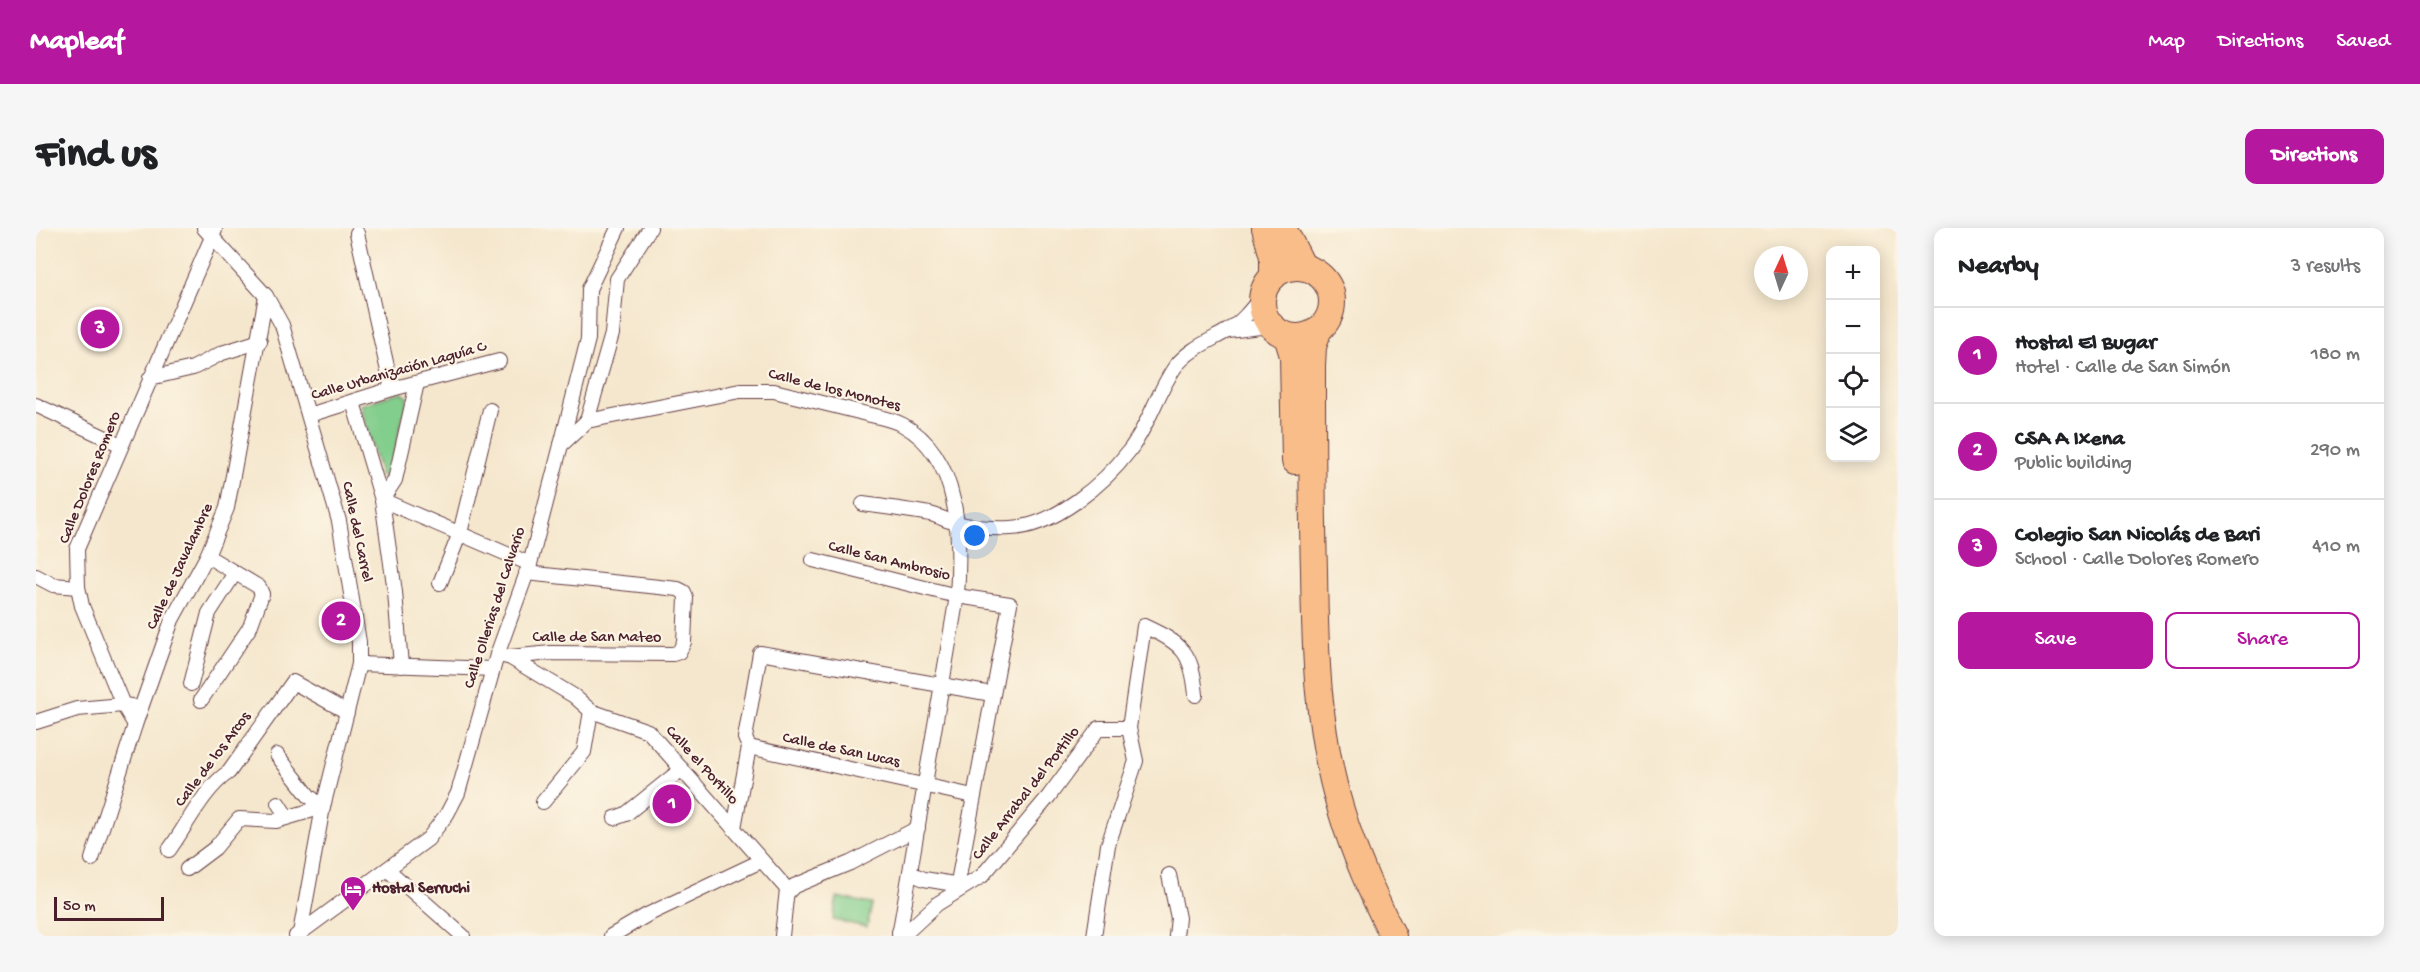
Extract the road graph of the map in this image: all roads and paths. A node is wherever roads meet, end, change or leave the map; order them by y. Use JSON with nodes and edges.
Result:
{"nodes":[{"id":1,"x":618,"y":228,"type":"edge"},
{"id":2,"x":650,"y":228,"type":"edge"},
{"id":3,"x":1265,"y":228,"type":"edge"},
{"id":4,"x":1283,"y":228,"type":"edge"},
{"id":5,"x":211,"y":231,"type":"edge"},
{"id":6,"x":357,"y":233,"type":"dead end"},
{"id":7,"x":1303,"y":267,"type":"junction"},
{"id":8,"x":1267,"y":286,"type":"junction"},
{"id":9,"x":266,"y":296,"type":"junction"},
{"id":10,"x":1228,"y":331,"type":"junction"},
{"id":11,"x":1318,"y":331,"type":"junction"},
{"id":12,"x":1281,"y":333,"type":"junction"},
{"id":13,"x":260,"y":341,"type":"junction"},
{"id":14,"x":499,"y":361,"type":"dead end"},
{"id":15,"x":150,"y":378,"type":"junction"},
{"id":16,"x":417,"y":383,"type":"junction"},
{"id":17,"x":392,"y":389,"type":"junction"},
{"id":18,"x":352,"y":402,"type":"junction"},
{"id":19,"x":36,"y":405,"type":"edge"},
{"id":20,"x":490,"y":411,"type":"dead end"},
{"id":21,"x":309,"y":415,"type":"junction"},
{"id":22,"x":587,"y":421,"type":"junction"},
{"id":23,"x":122,"y":445,"type":"junction"},
{"id":24,"x":561,"y":445,"type":"junction"},
{"id":25,"x":382,"y":500,"type":"junction"},
{"id":26,"x":863,"y":504,"type":"dead end"},
{"id":27,"x":956,"y":523,"type":"junction"},
{"id":28,"x":460,"y":533,"type":"junction"},
{"id":29,"x":207,"y":556,"type":"junction"},
{"id":30,"x":813,"y":560,"type":"dead end"},
{"id":31,"x":528,"y":569,"type":"junction"},
{"id":32,"x":235,"y":573,"type":"junction"},
{"id":33,"x":36,"y":576,"type":"edge"},
{"id":34,"x":440,"y":583,"type":"dead end"},
{"id":35,"x":78,"y":587,"type":"junction"},
{"id":36,"x":957,"y":596,"type":"junction"},
{"id":37,"x":503,"y":656,"type":"junction"},
{"id":38,"x":359,"y":664,"type":"junction"},
{"id":39,"x":401,"y":666,"type":"junction"},
{"id":40,"x":493,"y":669,"type":"junction"},
{"id":41,"x":191,"y":684,"type":"dead end"},
{"id":42,"x":943,"y":685,"type":"junction"},
{"id":43,"x":992,"y":694,"type":"junction"},
{"id":44,"x":1196,"y":695,"type":"dead end"},
{"id":45,"x":201,"y":700,"type":"dead end"},
{"id":46,"x":123,"y":705,"type":"junction"},
{"id":47,"x":141,"y":708,"type":"junction"},
{"id":48,"x":591,"y":711,"type":"junction"},
{"id":49,"x":347,"y":712,"type":"junction"},
{"id":50,"x":36,"y":722,"type":"edge"},
{"id":51,"x":135,"y":725,"type":"junction"},
{"id":52,"x":1129,"y":728,"type":"junction"},
{"id":53,"x":749,"y":747,"type":"junction"},
{"id":54,"x":277,"y":755,"type":"dead end"},
{"id":55,"x":682,"y":769,"type":"junction"},
{"id":56,"x":926,"y":787,"type":"junction"},
{"id":57,"x":973,"y":796,"type":"junction"},
{"id":58,"x":543,"y":802,"type":"dead end"},
{"id":59,"x":278,"y":803,"type":"dead end"},
{"id":60,"x":322,"y":807,"type":"junction"},
{"id":61,"x":287,"y":817,"type":"junction"},
{"id":62,"x":615,"y":818,"type":"dead end"},
{"id":63,"x":734,"y":828,"type":"junction"},
{"id":64,"x":918,"y":828,"type":"junction"},
{"id":65,"x":169,"y":850,"type":"dead end"},
{"id":66,"x":92,"y":859,"type":"dead end"},
{"id":67,"x":761,"y":861,"type":"junction"},
{"id":68,"x":191,"y":867,"type":"dead end"},
{"id":69,"x":388,"y":870,"type":"junction"},
{"id":70,"x":910,"y":873,"type":"junction"},
{"id":71,"x":1168,"y":875,"type":"dead end"},
{"id":72,"x":788,"y":892,"type":"junction"},
{"id":73,"x":298,"y":934,"type":"edge"},
{"id":74,"x":899,"y":934,"type":"edge"},
{"id":75,"x":463,"y":936,"type":"edge"},
{"id":76,"x":611,"y":936,"type":"edge"},
{"id":77,"x":782,"y":936,"type":"edge"},
{"id":78,"x":1094,"y":936,"type":"edge"},
{"id":79,"x":1176,"y":936,"type":"edge"},
{"id":80,"x":1375,"y":936,"type":"edge"},
{"id":81,"x":1393,"y":936,"type":"edge"}],
"edges":[{"from":1,"to":24,"type":"street","name":"Calle Ollerias del Calvario"},
{"from":2,"to":22,"type":"street"},
{"from":3,"to":8,"type":"highway"},
{"from":4,"to":7,"type":"highway"},
{"from":5,"to":9,"type":"street","name":"Calle del Carrel"},
{"from":5,"to":15,"type":"street","name":"Calle Dolores Romero"},
{"from":6,"to":17,"type":"street"},
{"from":7,"to":8,"type":"highway"},
{"from":7,"to":11,"type":"highway"},
{"from":8,"to":10,"type":"street"},
{"from":8,"to":12,"type":"highway"},
{"from":9,"to":13,"type":"street","name":"Calle de Javalambre"},
{"from":9,"to":21,"type":"street","name":"Calle del Carrel"},
{"from":10,"to":12,"type":"street"},
{"from":10,"to":27,"type":"street"},
{"from":11,"to":12,"type":"highway"},
{"from":11,"to":81,"type":"highway"},
{"from":12,"to":80,"type":"highway"},
{"from":13,"to":15,"type":"street"},
{"from":13,"to":29,"type":"street","name":"Calle de Javalambre"},
{"from":14,"to":16,"type":"street","name":"Calle Urbanización Laguía C"},
{"from":15,"to":23,"type":"street","name":"Calle Dolores Romero"},
{"from":16,"to":17,"type":"street","name":"Calle Urbanización Laguía C"},
{"from":16,"to":25,"type":"street"},
{"from":17,"to":18,"type":"street","name":"Calle Urbanización Laguía C"},
{"from":18,"to":21,"type":"street","name":"Calle Urbanización Laguía C"},
{"from":18,"to":25,"type":"street"},
{"from":19,"to":23,"type":"street"},
{"from":20,"to":28,"type":"street"},
{"from":21,"to":38,"type":"street","name":"Calle del Carrel"},
{"from":22,"to":24,"type":"street"},
{"from":22,"to":27,"type":"street","name":"Calle de los Monotes"},
{"from":23,"to":35,"type":"street","name":"Calle Dolores Romero"},
{"from":24,"to":31,"type":"street","name":"Calle Ollerias del Calvario"},
{"from":25,"to":28,"type":"street","name":"Calle de San Mateo"},
{"from":25,"to":39,"type":"street"},
{"from":26,"to":27,"type":"street"},
{"from":27,"to":36,"type":"street","name":"Calle de los Monotes"},
{"from":28,"to":31,"type":"street","name":"Calle de San Mateo"},
{"from":28,"to":34,"type":"street"},
{"from":29,"to":32,"type":"street"},
{"from":29,"to":47,"type":"street","name":"Calle de Javalambre"},
{"from":30,"to":36,"type":"street","name":"Calle San Ambrosio"},
{"from":31,"to":37,"type":"street","name":"Calle Ollerias del Calvario"},
{"from":31,"to":37,"type":"street","name":"Calle de San Mateo"},
{"from":32,"to":41,"type":"street"},
{"from":32,"to":45,"type":"street"},
{"from":33,"to":35,"type":"street"},
{"from":35,"to":46,"type":"street","name":"Calle Dolores Romero"},
{"from":36,"to":42,"type":"street","name":"Calle de los Monotes"},
{"from":36,"to":43,"type":"street","name":"Calle San Ambrosio"},
{"from":37,"to":40,"type":"street","name":"Calle Ollerias del Calvario"},
{"from":37,"to":48,"type":"street","name":"Calle el Portillo"},
{"from":38,"to":39,"type":"street"},
{"from":38,"to":49,"type":"street","name":"Calle del Carrel"},
{"from":39,"to":40,"type":"street"},
{"from":40,"to":69,"type":"street","name":"Calle Ollerias del Calvario"},
{"from":42,"to":43,"type":"street"},
{"from":42,"to":53,"type":"street"},
{"from":42,"to":56,"type":"street","name":"Calle de los Monotes"},
{"from":43,"to":57,"type":"street"},
{"from":44,"to":52,"type":"street"},
{"from":46,"to":47,"type":"street"},
{"from":46,"to":50,"type":"street"},
{"from":46,"to":51,"type":"street","name":"Calle Dolores Romero"},
{"from":47,"to":51,"type":"street"},
{"from":48,"to":55,"type":"street","name":"Calle el Portillo"},
{"from":48,"to":58,"type":"street"},
{"from":49,"to":60,"type":"street","name":"Calle del Carrel"},
{"from":49,"to":65,"type":"street","name":"Calle de los Arcos"},
{"from":51,"to":66,"type":"street"},
{"from":52,"to":74,"type":"street","name":"Calle Arrabal del Portillo"},
{"from":52,"to":78,"type":"street"},
{"from":53,"to":56,"type":"street","name":"Calle de San Lucas"},
{"from":53,"to":63,"type":"street"},
{"from":54,"to":60,"type":"street"},
{"from":55,"to":62,"type":"street"},
{"from":55,"to":63,"type":"street","name":"Calle el Portillo"},
{"from":56,"to":57,"type":"street","name":"Calle de San Lucas"},
{"from":56,"to":64,"type":"street","name":"Calle de los Monotes"},
{"from":57,"to":70,"type":"street"},
{"from":59,"to":61,"type":"street"},
{"from":60,"to":61,"type":"street"},
{"from":60,"to":73,"type":"street","name":"Calle del Carrel"},
{"from":61,"to":68,"type":"street"},
{"from":63,"to":67,"type":"street","name":"Calle el Portillo"},
{"from":64,"to":70,"type":"street","name":"Calle de los Monotes"},
{"from":64,"to":72,"type":"street"},
{"from":67,"to":72,"type":"street","name":"Calle el Portillo"},
{"from":67,"to":76,"type":"street"},
{"from":69,"to":73,"type":"street","name":"Calle Ollerias del Calvario"},
{"from":69,"to":75,"type":"street"},
{"from":70,"to":74,"type":"street","name":"Calle de los Monotes"},
{"from":71,"to":79,"type":"street"},
{"from":72,"to":77,"type":"street"}]}
